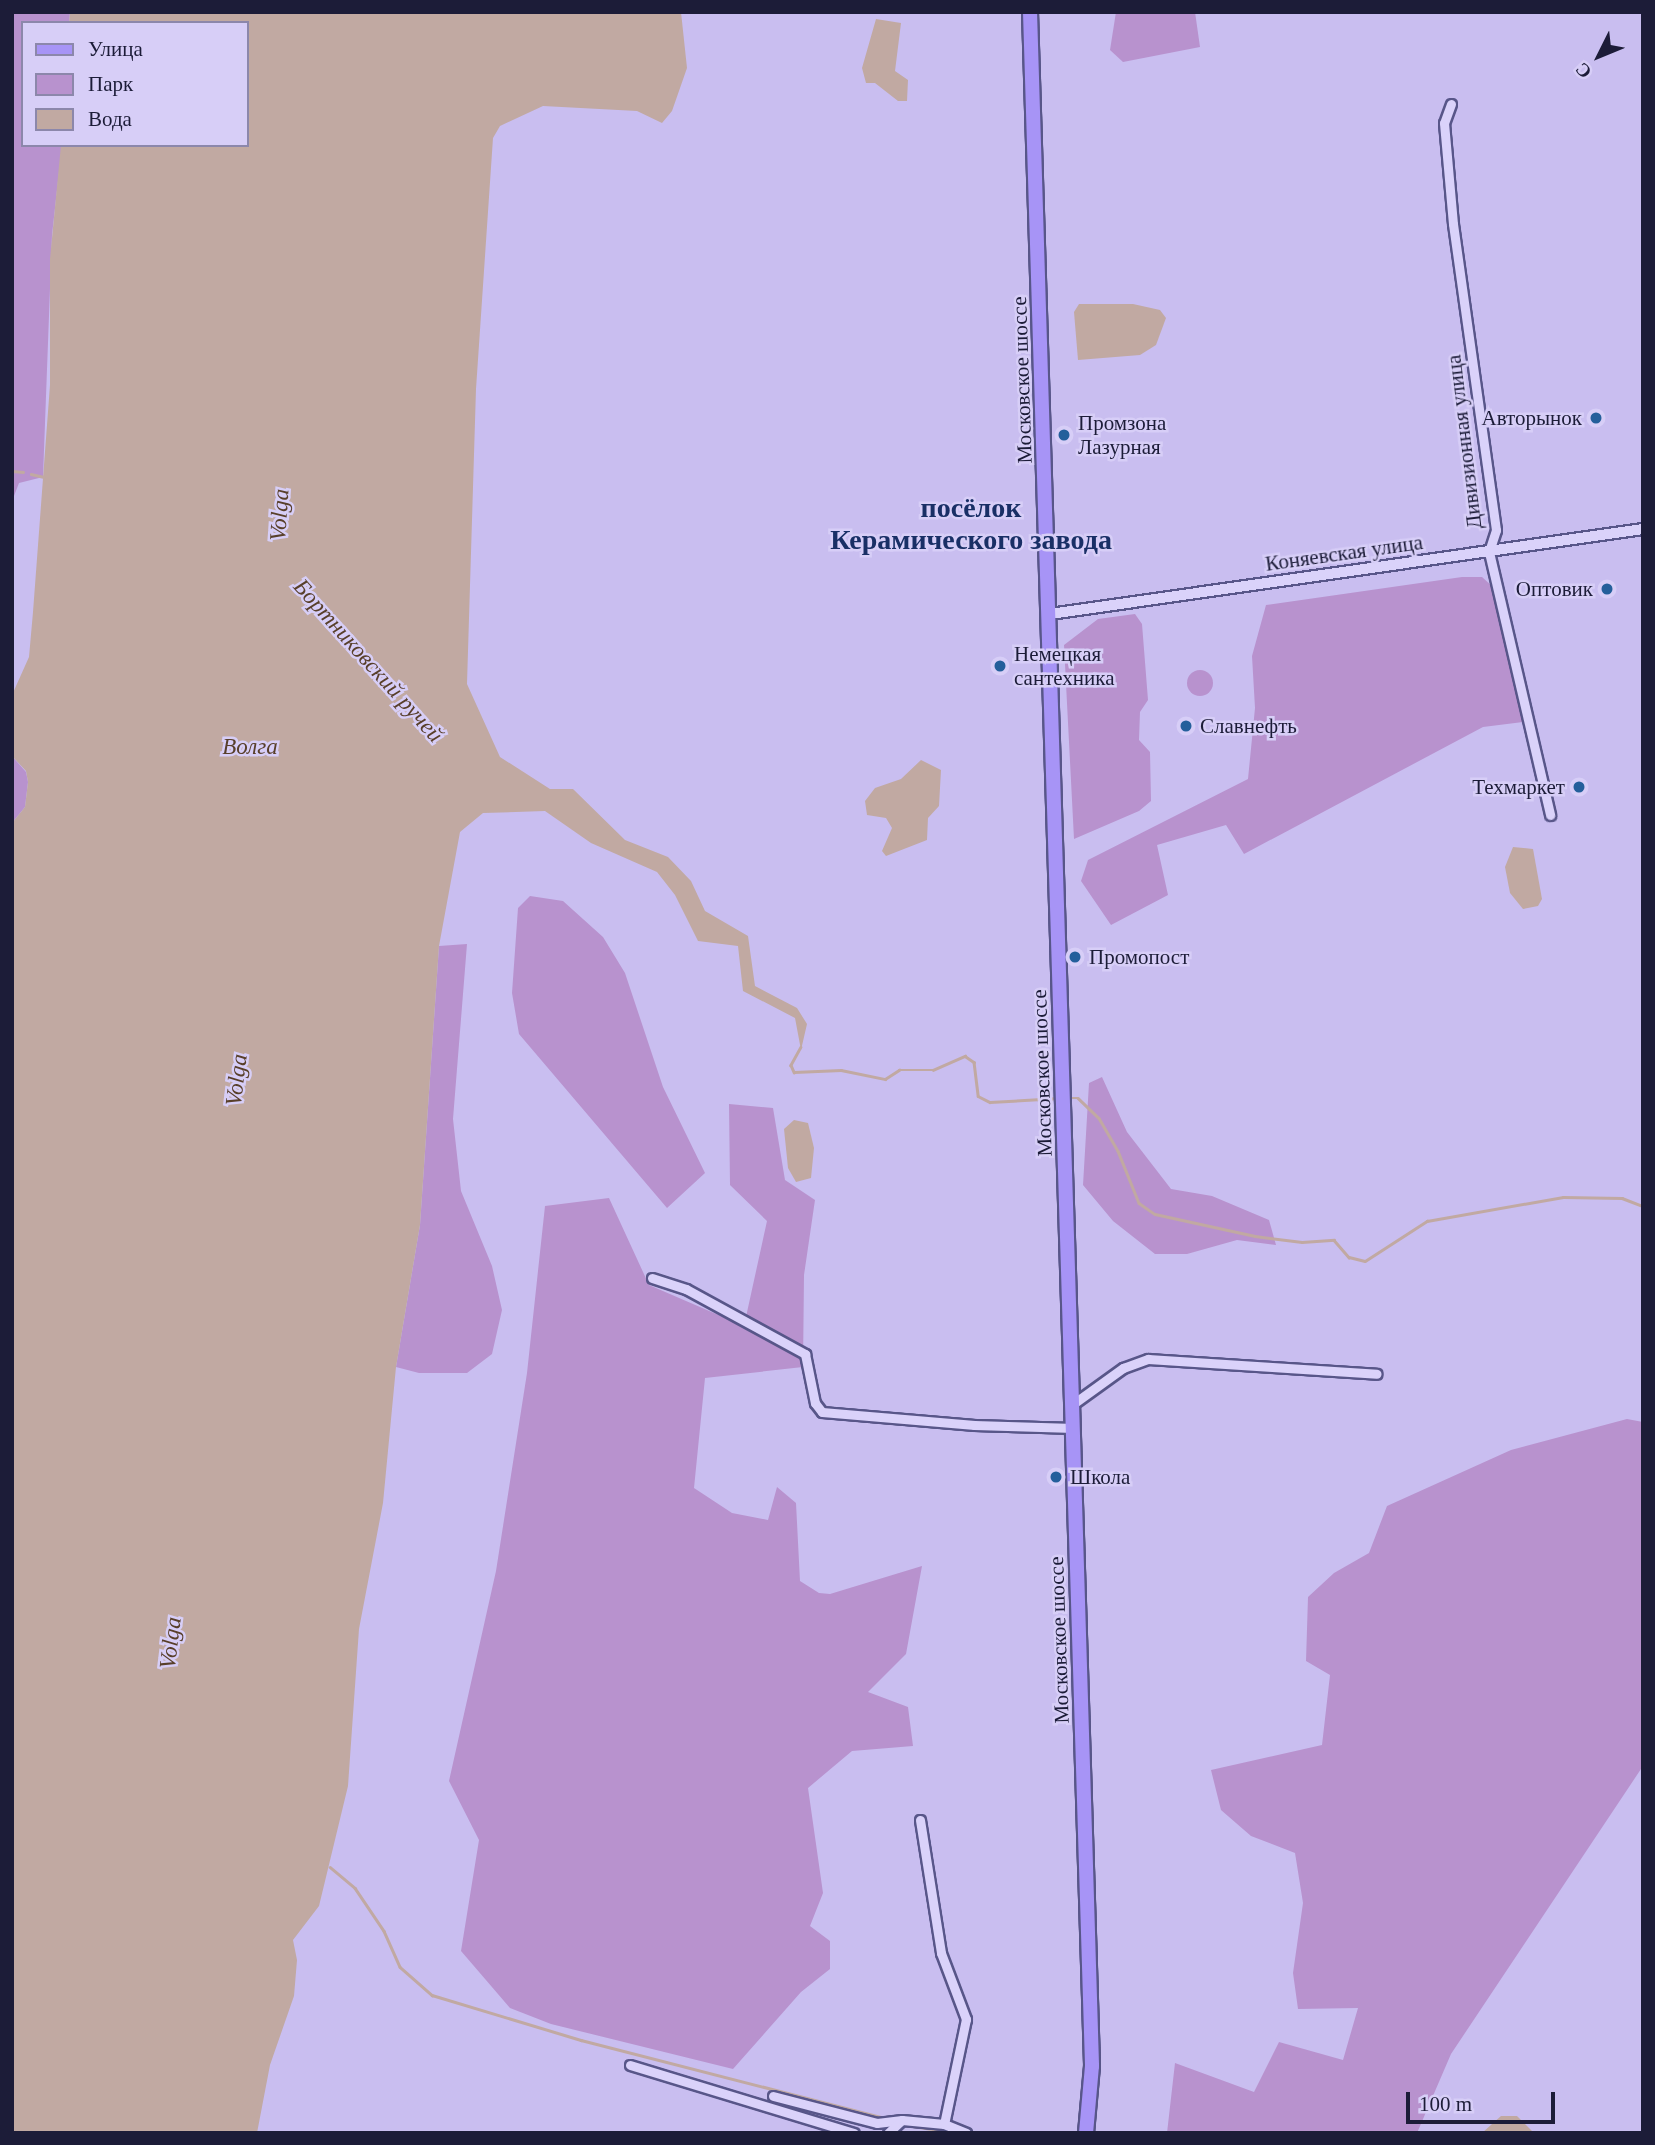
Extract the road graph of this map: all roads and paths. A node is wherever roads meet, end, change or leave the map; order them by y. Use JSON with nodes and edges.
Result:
{"nodes":[{"id":1,"x":1030,"y":12,"type":"edge"},
{"id":2,"x":1451,"y":104,"type":"dead end"},
{"id":3,"x":1643,"y":529,"type":"edge"},
{"id":4,"x":1489,"y":552,"type":"junction"},
{"id":5,"x":1050,"y":614,"type":"junction"},
{"id":6,"x":1550,"y":815,"type":"dead end"},
{"id":7,"x":652,"y":1278,"type":"dead end"},
{"id":8,"x":1377,"y":1374,"type":"dead end"},
{"id":9,"x":1073,"y":1404,"type":"junction"},
{"id":10,"x":1074,"y":1428,"type":"junction"},
{"id":11,"x":920,"y":1820,"type":"dead end"},
{"id":12,"x":630,"y":2065,"type":"dead end"},
{"id":13,"x":773,"y":2096,"type":"dead end"},
{"id":14,"x":902,"y":2120,"type":"junction"},
{"id":15,"x":944,"y":2124,"type":"junction"},
{"id":16,"x":853,"y":2133,"type":"edge"},
{"id":17,"x":888,"y":2133,"type":"edge"},
{"id":18,"x":966,"y":2133,"type":"edge"},
{"id":19,"x":1086,"y":2133,"type":"edge"}],
"edges":[{"from":1,"to":5,"type":"main road","name":"Московское шоссе"},
{"from":2,"to":4,"type":"street","name":"Дивизионная улица"},
{"from":3,"to":4,"type":"street","name":"Коняевская улица"},
{"from":4,"to":5,"type":"street","name":"Коняевская улица"},
{"from":4,"to":6,"type":"street","name":"Дивизионная улица"},
{"from":5,"to":9,"type":"main road","name":"Московское шоссе"},
{"from":7,"to":10,"type":"street"},
{"from":8,"to":9,"type":"street"},
{"from":9,"to":10,"type":"main road","name":"Московское шоссе"},
{"from":10,"to":19,"type":"main road","name":"Московское шоссе"},
{"from":11,"to":15,"type":"street"},
{"from":12,"to":16,"type":"street"},
{"from":13,"to":14,"type":"street"},
{"from":14,"to":15,"type":"street"},
{"from":14,"to":17,"type":"street"},
{"from":15,"to":18,"type":"street"}]}
